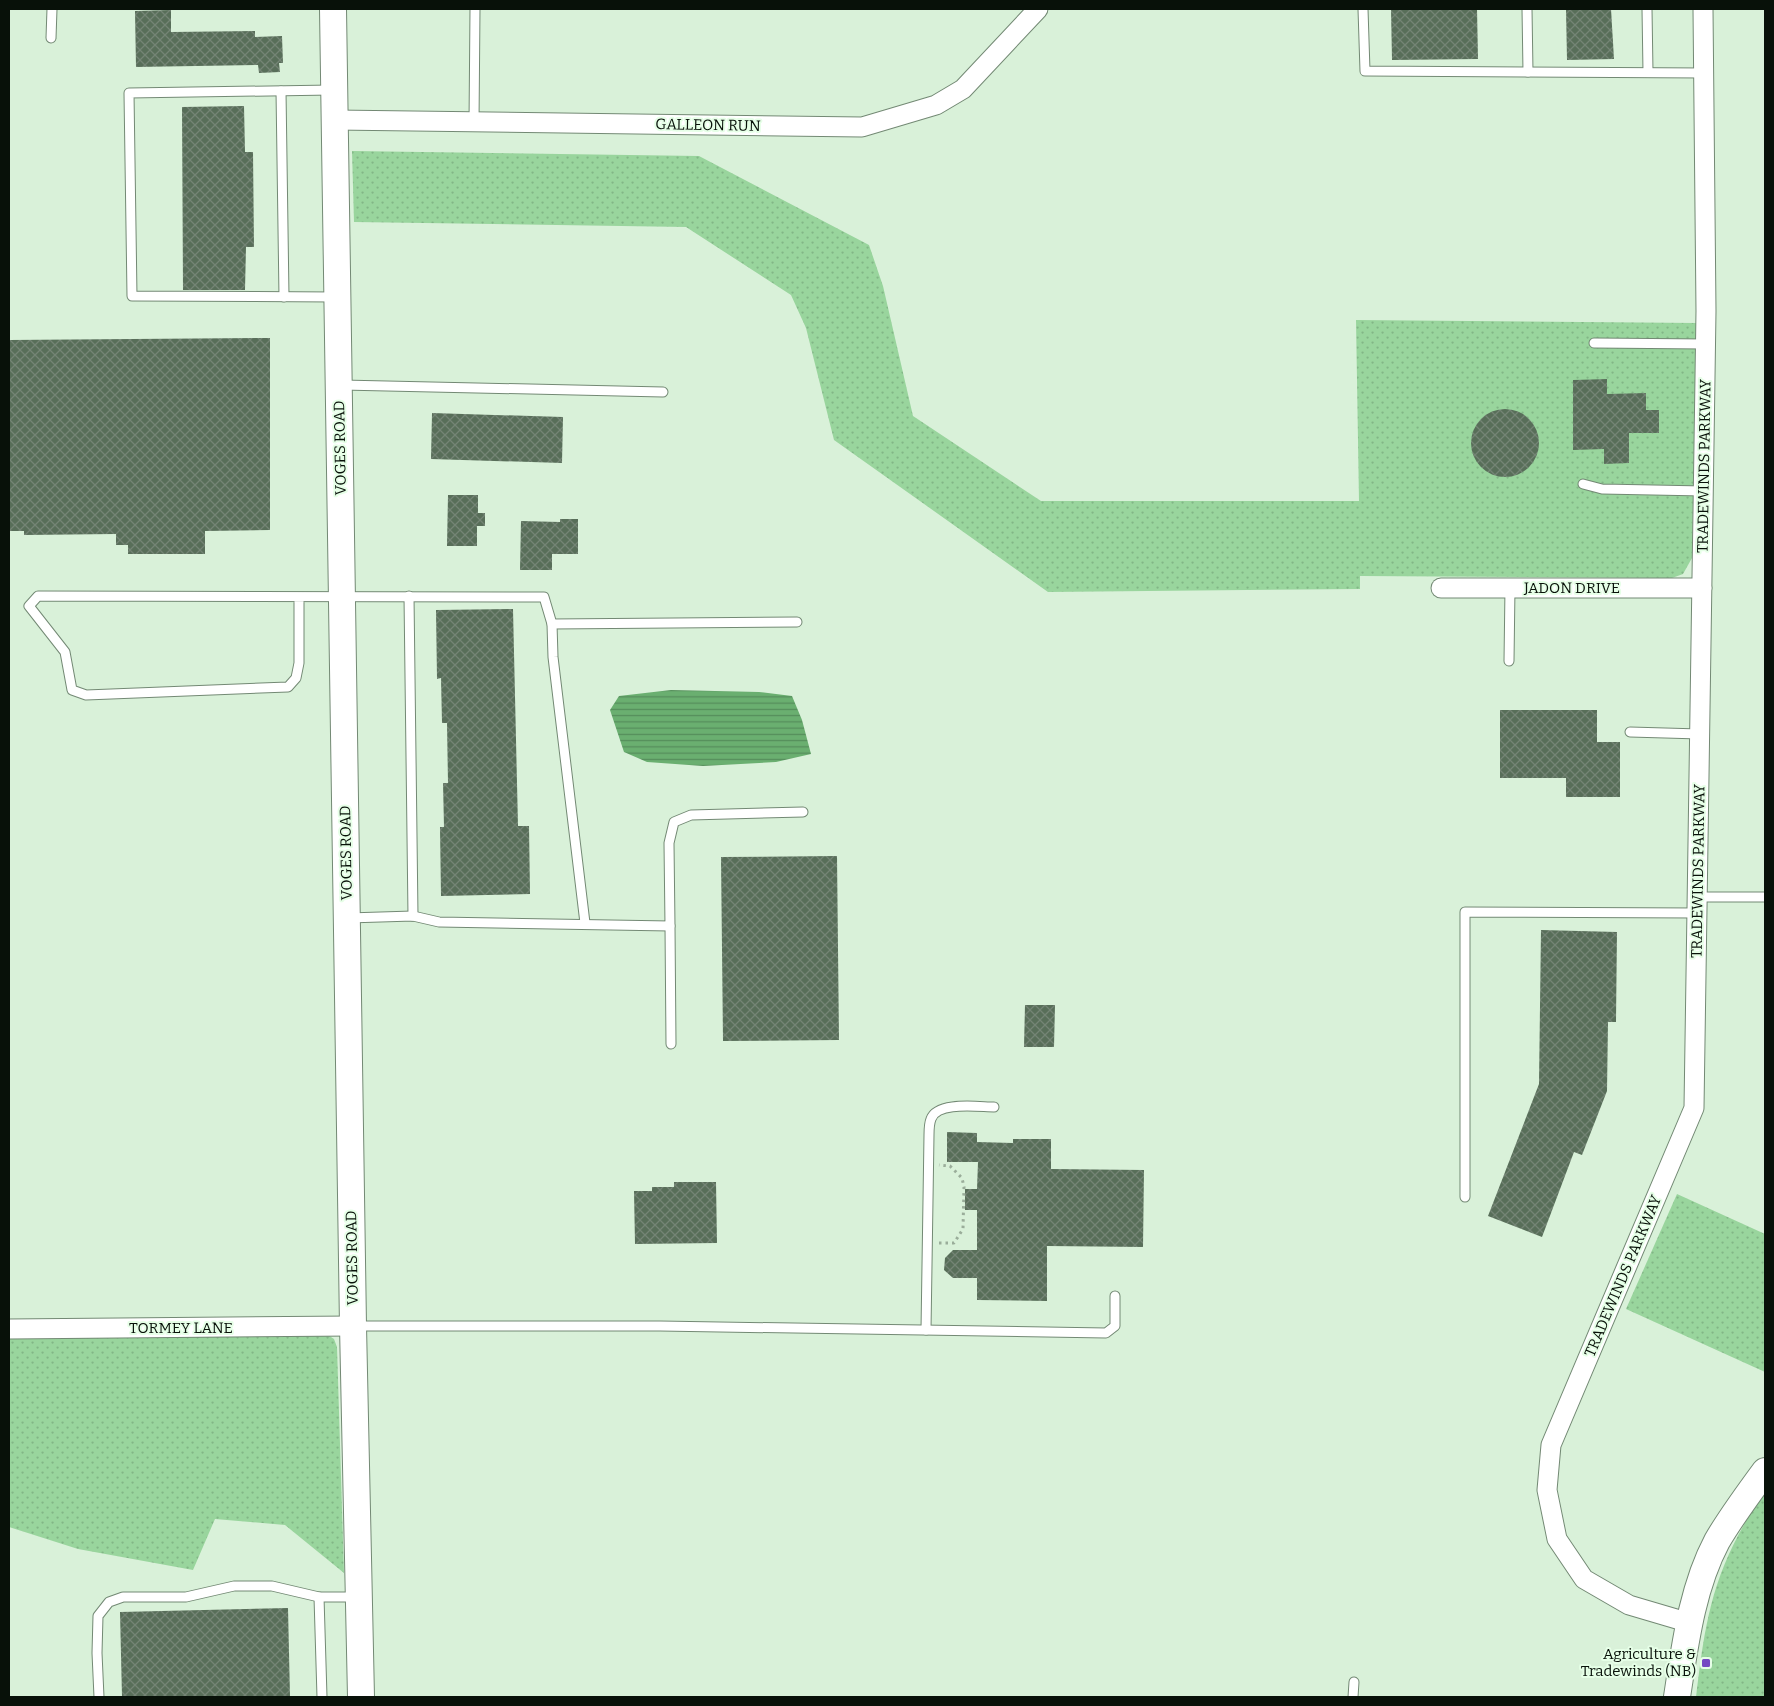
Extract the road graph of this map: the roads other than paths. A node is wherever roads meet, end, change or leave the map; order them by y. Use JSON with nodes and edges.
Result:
{"nodes":[{"id":1,"x":52,"y":9,"type":"edge"},
{"id":2,"x":333,"y":9,"type":"edge"},
{"id":3,"x":476,"y":9,"type":"edge"},
{"id":4,"x":1038,"y":9,"type":"edge"},
{"id":5,"x":1363,"y":9,"type":"edge"},
{"id":6,"x":1527,"y":9,"type":"edge"},
{"id":7,"x":1647,"y":9,"type":"edge"},
{"id":8,"x":1703,"y":9,"type":"edge"},
{"id":9,"x":51,"y":38,"type":"dead end"},
{"id":10,"x":1528,"y":72,"type":"junction"},
{"id":11,"x":1648,"y":72,"type":"junction"},
{"id":12,"x":1704,"y":73,"type":"junction"},
{"id":13,"x":335,"y":90,"type":"junction"},
{"id":14,"x":281,"y":91,"type":"junction"},
{"id":15,"x":335,"y":120,"type":"junction"},
{"id":16,"x":474,"y":122,"type":"junction"},
{"id":17,"x":284,"y":297,"type":"junction"},
{"id":18,"x":338,"y":297,"type":"junction"},
{"id":19,"x":1594,"y":343,"type":"dead end"},
{"id":20,"x":1706,"y":344,"type":"junction"},
{"id":21,"x":339,"y":385,"type":"junction"},
{"id":22,"x":663,"y":392,"type":"dead end"},
{"id":23,"x":1583,"y":484,"type":"dead end"},
{"id":24,"x":1704,"y":491,"type":"junction"},
{"id":25,"x":1441,"y":588,"type":"dead end"},
{"id":26,"x":1510,"y":588,"type":"junction"},
{"id":27,"x":1702,"y":588,"type":"junction"},
{"id":28,"x":409,"y":596,"type":"junction"},
{"id":29,"x":299,"y":598,"type":"junction"},
{"id":30,"x":342,"y":598,"type":"junction"},
{"id":31,"x":797,"y":622,"type":"dead end"},
{"id":32,"x":552,"y":624,"type":"junction"},
{"id":33,"x":1509,"y":661,"type":"dead end"},
{"id":34,"x":1630,"y":732,"type":"dead end"},
{"id":35,"x":1700,"y":734,"type":"junction"},
{"id":36,"x":803,"y":812,"type":"dead end"},
{"id":37,"x":1765,"y":897,"type":"edge"},
{"id":38,"x":1697,"y":905,"type":"junction"},
{"id":39,"x":413,"y":916,"type":"junction"},
{"id":40,"x":347,"y":918,"type":"junction"},
{"id":41,"x":585,"y":923,"type":"junction"},
{"id":42,"x":670,"y":926,"type":"junction"},
{"id":43,"x":671,"y":1044,"type":"dead end"},
{"id":44,"x":994,"y":1107,"type":"dead end"},
{"id":45,"x":1465,"y":1197,"type":"dead end"},
{"id":46,"x":1115,"y":1296,"type":"dead end"},
{"id":47,"x":353,"y":1326,"type":"junction"},
{"id":48,"x":9,"y":1329,"type":"edge"},
{"id":49,"x":926,"y":1330,"type":"junction"},
{"id":50,"x":1765,"y":1471,"type":"edge"},
{"id":51,"x":319,"y":1597,"type":"junction"},
{"id":52,"x":359,"y":1597,"type":"junction"},
{"id":53,"x":1690,"y":1623,"type":"junction"},
{"id":54,"x":1354,"y":1682,"type":"dead end"},
{"id":55,"x":99,"y":1697,"type":"edge"},
{"id":56,"x":322,"y":1697,"type":"edge"},
{"id":57,"x":361,"y":1697,"type":"edge"},
{"id":58,"x":1353,"y":1697,"type":"edge"},
{"id":59,"x":1677,"y":1697,"type":"edge"}],
"edges":[{"from":1,"to":9,"type":"lane"},
{"from":2,"to":13,"type":"street","name":"VOGES ROAD"},
{"from":3,"to":16,"type":"lane"},
{"from":4,"to":16,"type":"street","name":"GALLEON RUN"},
{"from":5,"to":10,"type":"lane"},
{"from":6,"to":10,"type":"lane"},
{"from":7,"to":11,"type":"lane"},
{"from":8,"to":12,"type":"street","name":"TRADEWINDS PARKWAY"},
{"from":10,"to":11,"type":"lane"},
{"from":11,"to":12,"type":"lane"},
{"from":12,"to":20,"type":"street","name":"TRADEWINDS PARKWAY"},
{"from":13,"to":14,"type":"lane"},
{"from":13,"to":15,"type":"street","name":"VOGES ROAD"},
{"from":14,"to":17,"type":"lane"},
{"from":14,"to":17,"type":"lane"},
{"from":15,"to":16,"type":"street","name":"GALLEON RUN"},
{"from":15,"to":18,"type":"street","name":"VOGES ROAD"},
{"from":17,"to":18,"type":"lane"},
{"from":18,"to":21,"type":"street","name":"VOGES ROAD"},
{"from":19,"to":20,"type":"lane"},
{"from":20,"to":24,"type":"street","name":"TRADEWINDS PARKWAY"},
{"from":21,"to":22,"type":"lane"},
{"from":21,"to":30,"type":"street","name":"VOGES ROAD"},
{"from":23,"to":24,"type":"lane"},
{"from":24,"to":27,"type":"street","name":"TRADEWINDS PARKWAY"},
{"from":25,"to":26,"type":"street","name":"JADON DRIVE"},
{"from":26,"to":27,"type":"street","name":"JADON DRIVE"},
{"from":26,"to":33,"type":"lane"},
{"from":27,"to":35,"type":"street","name":"TRADEWINDS PARKWAY"},
{"from":28,"to":30,"type":"lane"},
{"from":28,"to":32,"type":"lane"},
{"from":28,"to":39,"type":"lane"},
{"from":29,"to":29,"type":"lane"},
{"from":29,"to":30,"type":"lane"},
{"from":30,"to":40,"type":"street","name":"VOGES ROAD"},
{"from":31,"to":32,"type":"lane"},
{"from":32,"to":41,"type":"lane"},
{"from":34,"to":35,"type":"lane"},
{"from":35,"to":38,"type":"street","name":"TRADEWINDS PARKWAY"},
{"from":36,"to":42,"type":"lane"},
{"from":37,"to":38,"type":"lane"},
{"from":38,"to":45,"type":"lane"},
{"from":38,"to":53,"type":"street","name":"TRADEWINDS PARKWAY"},
{"from":39,"to":40,"type":"lane"},
{"from":39,"to":41,"type":"lane"},
{"from":40,"to":47,"type":"street","name":"VOGES ROAD"},
{"from":41,"to":42,"type":"lane"},
{"from":42,"to":43,"type":"lane"},
{"from":44,"to":49,"type":"lane"},
{"from":46,"to":49,"type":"lane"},
{"from":47,"to":48,"type":"street","name":"TORMEY LANE"},
{"from":47,"to":49,"type":"lane"},
{"from":47,"to":52,"type":"street","name":"VOGES ROAD"},
{"from":50,"to":53,"type":"street"},
{"from":51,"to":52,"type":"lane"},
{"from":51,"to":55,"type":"lane"},
{"from":51,"to":56,"type":"lane"},
{"from":52,"to":57,"type":"street","name":"VOGES ROAD"},
{"from":53,"to":59,"type":"street"},
{"from":54,"to":58,"type":"lane"}]}
